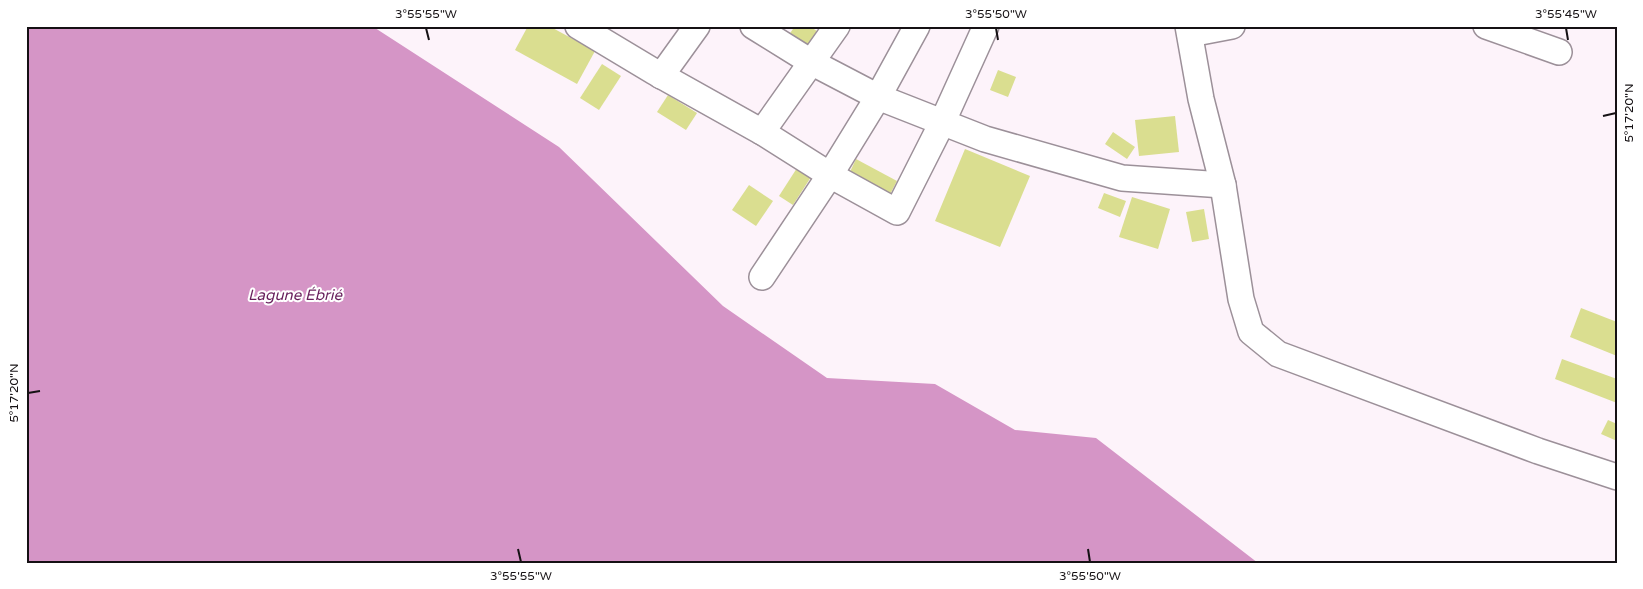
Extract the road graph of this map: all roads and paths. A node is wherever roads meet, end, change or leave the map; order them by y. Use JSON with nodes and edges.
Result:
{"nodes":[{"id":1,"x":578,"y":26,"type":"edge"},
{"id":2,"x":697,"y":26,"type":"edge"},
{"id":3,"x":753,"y":26,"type":"edge"},
{"id":4,"x":836,"y":26,"type":"edge"},
{"id":5,"x":917,"y":26,"type":"edge"},
{"id":6,"x":986,"y":26,"type":"edge"},
{"id":7,"x":1232,"y":26,"type":"edge"},
{"id":8,"x":1486,"y":26,"type":"edge"},
{"id":9,"x":1189,"y":30,"type":"edge"},
{"id":10,"x":1559,"y":52,"type":"dead end"},
{"id":11,"x":811,"y":62,"type":"junction"},
{"id":12,"x":661,"y":76,"type":"junction"},
{"id":13,"x":878,"y":97,"type":"junction"},
{"id":14,"x":942,"y":123,"type":"junction"},
{"id":15,"x":762,"y":132,"type":"junction"},
{"id":16,"x":830,"y":175,"type":"junction"},
{"id":17,"x":1223,"y":186,"type":"junction"},
{"id":18,"x":762,"y":277,"type":"dead end"},
{"id":19,"x":1614,"y":478,"type":"edge"}],
"edges":[{"from":1,"to":12,"type":"street"},
{"from":2,"to":12,"type":"street"},
{"from":3,"to":11,"type":"street"},
{"from":4,"to":11,"type":"street"},
{"from":5,"to":13,"type":"street"},
{"from":6,"to":14,"type":"street"},
{"from":7,"to":9,"type":"street"},
{"from":8,"to":10,"type":"street"},
{"from":9,"to":17,"type":"street"},
{"from":11,"to":13,"type":"street"},
{"from":11,"to":15,"type":"street"},
{"from":12,"to":15,"type":"street"},
{"from":13,"to":14,"type":"street"},
{"from":13,"to":16,"type":"street"},
{"from":14,"to":16,"type":"street"},
{"from":14,"to":17,"type":"street"},
{"from":15,"to":16,"type":"street"},
{"from":16,"to":18,"type":"street"},
{"from":17,"to":19,"type":"street"}]}
